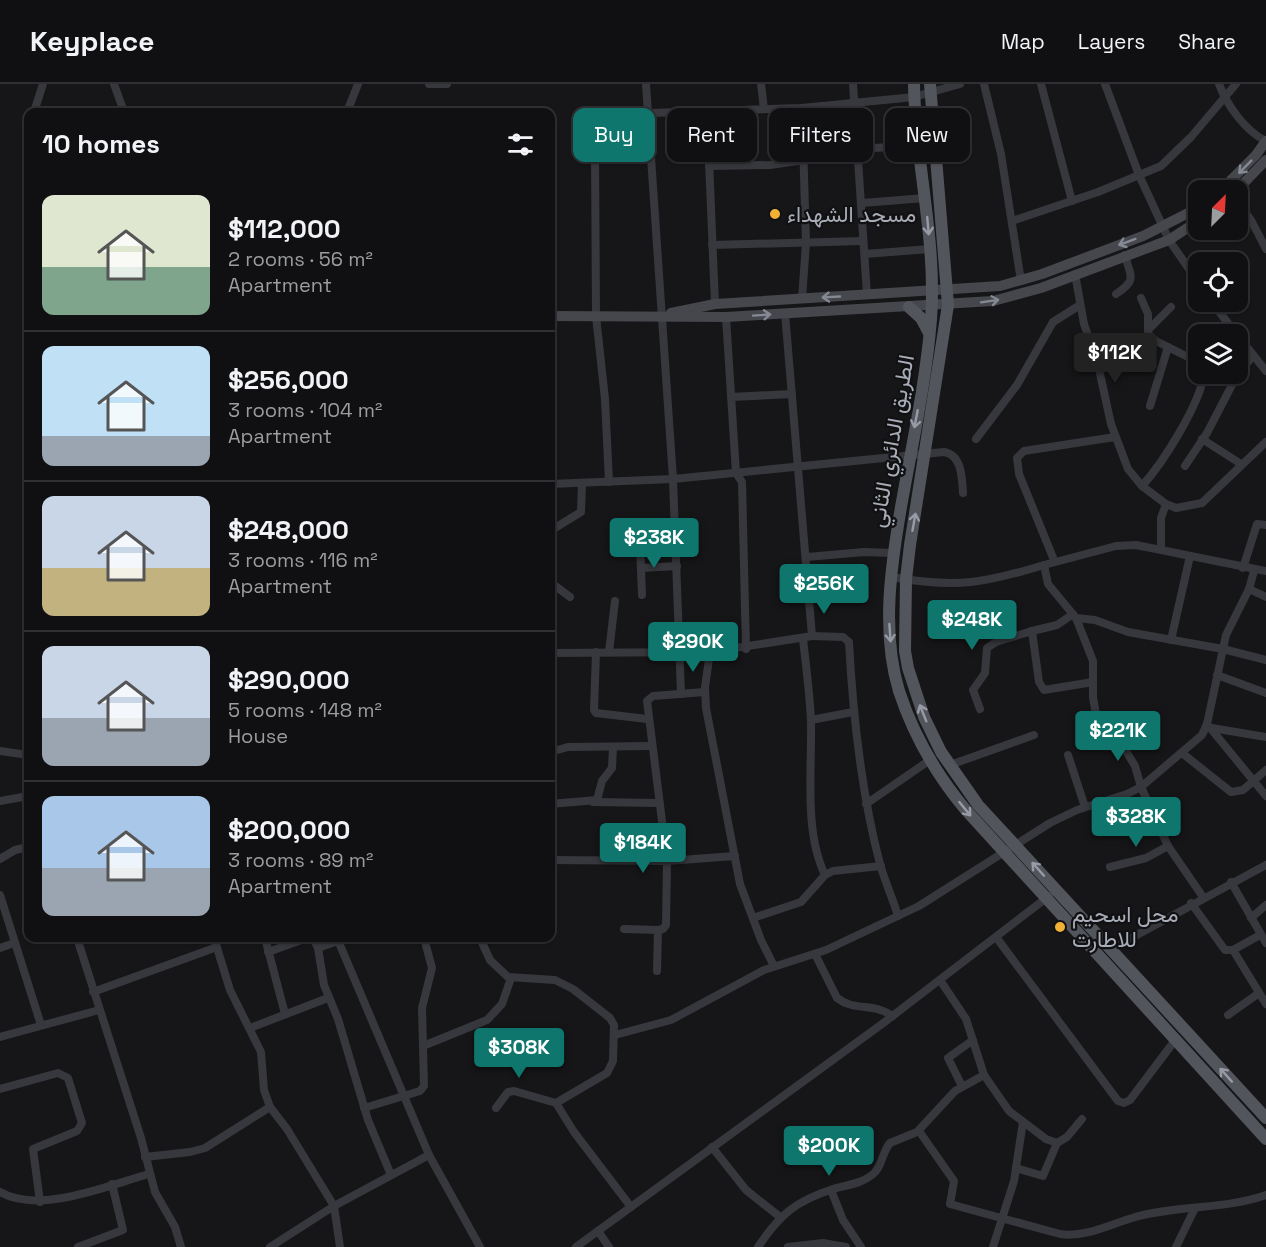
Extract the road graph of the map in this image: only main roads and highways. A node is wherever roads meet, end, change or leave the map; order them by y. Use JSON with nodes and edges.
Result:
{"nodes":[{"id":1,"x":914,"y":84,"type":"edge"},
{"id":2,"x":930,"y":89,"type":"edge"},
{"id":3,"x":1266,"y":141,"type":"edge"},
{"id":4,"x":1266,"y":160,"type":"edge"},
{"id":5,"x":1231,"y":180,"type":"edge"},
{"id":6,"x":1247,"y":180,"type":"edge"},
{"id":7,"x":1188,"y":214,"type":"edge"},
{"id":8,"x":1188,"y":228,"type":"edge"},
{"id":9,"x":948,"y":291,"type":"junction"},
{"id":10,"x":931,"y":292,"type":"junction"},
{"id":11,"x":948,"y":305,"type":"junction"},
{"id":12,"x":931,"y":306,"type":"junction"},
{"id":13,"x":909,"y":307,"type":"junction"},
{"id":14,"x":662,"y":315,"type":"junction"},
{"id":15,"x":555,"y":316,"type":"edge"},
{"id":16,"x":929,"y":333,"type":"junction"},
{"id":17,"x":1010,"y":848,"type":"junction"},
{"id":18,"x":1266,"y":1118,"type":"edge"},
{"id":19,"x":1266,"y":1139,"type":"edge"}],
"edges":[{"from":1,"to":10,"type":"main road","name":"الطريق الدائري الثاني","one_way":true},
{"from":2,"to":9,"type":"main road","name":"الطريق الدائري الثاني"},
{"from":3,"to":5,"type":"main road","one_way":true},
{"from":4,"to":6,"type":"main road"},
{"from":7,"to":9,"type":"main road","one_way":true},
{"from":11,"to":8,"type":"main road","one_way":true},
{"from":9,"to":10,"type":"main road"},
{"from":9,"to":11,"type":"main road","name":"الطريق الدائري الثاني"},
{"from":10,"to":12,"type":"main road","name":"الطريق الدائري الثاني"},
{"from":10,"to":14,"type":"main road","one_way":true},
{"from":11,"to":12,"type":"main road"},
{"from":17,"to":11,"type":"main road","name":"الطريق الدائري الثاني","one_way":true},
{"from":12,"to":13,"type":"main road"},
{"from":12,"to":16,"type":"main road","name":"الطريق الدائري الثاني"},
{"from":14,"to":13,"type":"main road","one_way":true},
{"from":13,"to":16,"type":"main road"},
{"from":14,"to":15,"type":"main road"},
{"from":16,"to":17,"type":"main road","name":"الطريق الدائري الثاني","one_way":true},
{"from":18,"to":17,"type":"main road","name":"الطريق الدائري الثاني","one_way":true},
{"from":17,"to":19,"type":"main road","name":"الطريق الدائري الثاني"}]}
